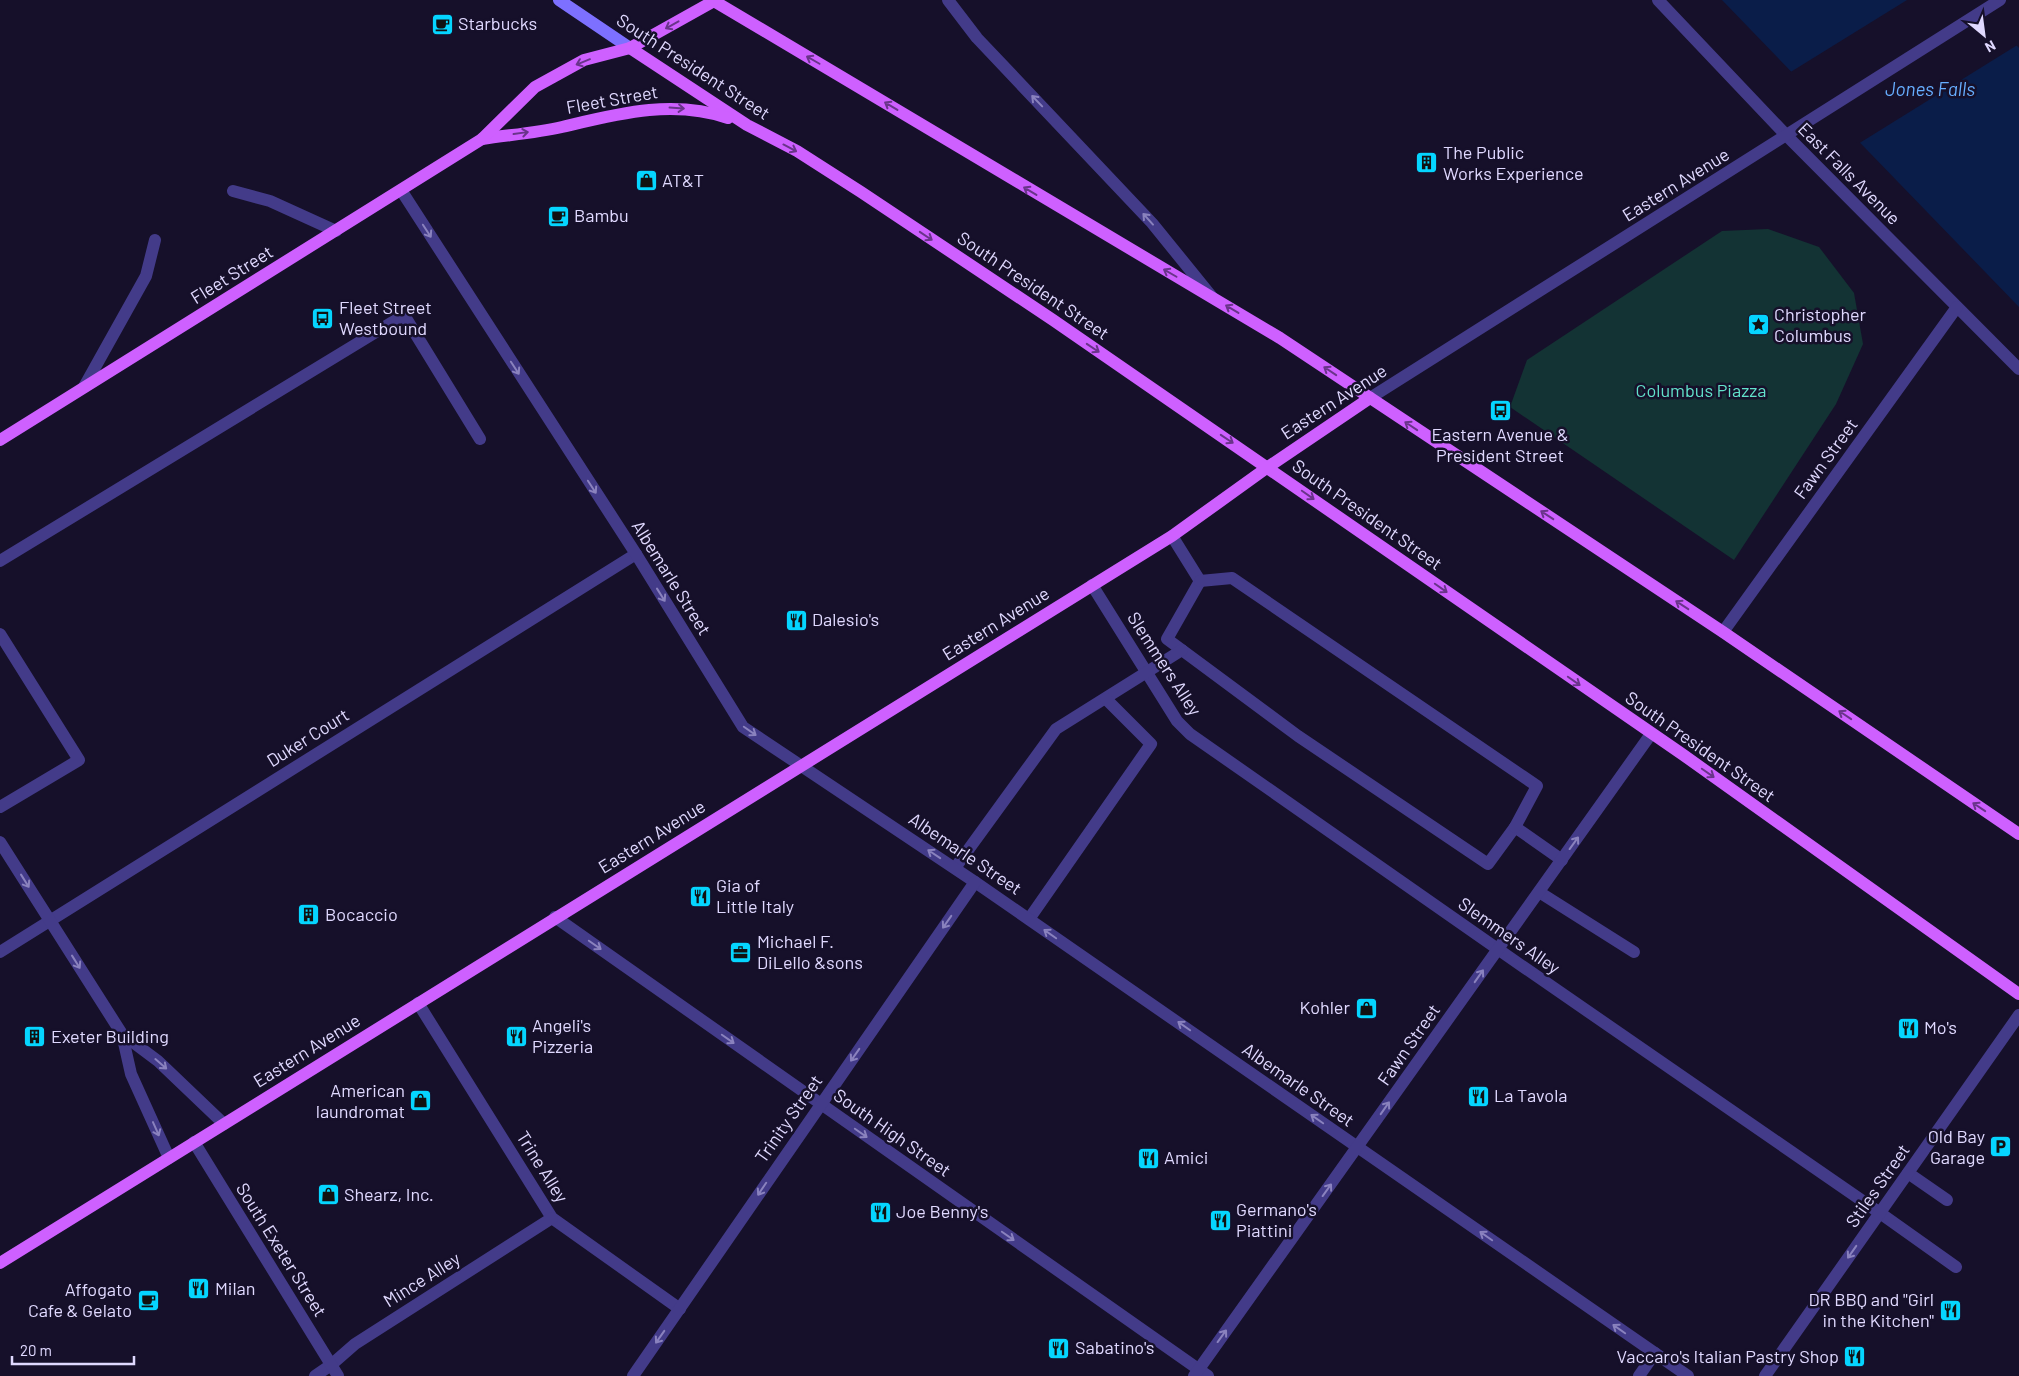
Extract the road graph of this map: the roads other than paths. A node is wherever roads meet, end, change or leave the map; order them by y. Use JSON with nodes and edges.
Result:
{"nodes":[{"id":1,"x":559,"y":0,"type":"edge"},
{"id":2,"x":714,"y":0,"type":"edge"},
{"id":3,"x":948,"y":0,"type":"edge"},
{"id":4,"x":1658,"y":0,"type":"edge"},
{"id":5,"x":1999,"y":1,"type":"edge"},
{"id":6,"x":630,"y":48,"type":"junction"},
{"id":7,"x":747,"y":125,"type":"junction"},
{"id":8,"x":1786,"y":135,"type":"junction"},
{"id":9,"x":482,"y":139,"type":"junction"},
{"id":10,"x":401,"y":190,"type":"junction"},
{"id":11,"x":233,"y":191,"type":"dead end"},
{"id":12,"x":336,"y":231,"type":"junction"},
{"id":13,"x":155,"y":240,"type":"dead end"},
{"id":14,"x":1212,"y":297,"type":"junction"},
{"id":15,"x":1957,"y":307,"type":"junction"},
{"id":16,"x":2019,"y":369,"type":"edge"},
{"id":17,"x":84,"y":388,"type":"junction"},
{"id":18,"x":1370,"y":398,"type":"junction"},
{"id":19,"x":480,"y":439,"type":"dead end"},
{"id":20,"x":0,"y":440,"type":"edge"},
{"id":21,"x":1268,"y":467,"type":"junction"},
{"id":22,"x":1172,"y":536,"type":"junction"},
{"id":23,"x":636,"y":554,"type":"junction"},
{"id":24,"x":0,"y":561,"type":"edge"},
{"id":25,"x":1200,"y":581,"type":"junction"},
{"id":26,"x":1092,"y":585,"type":"junction"},
{"id":27,"x":1723,"y":632,"type":"junction"},
{"id":28,"x":0,"y":634,"type":"edge"},
{"id":29,"x":1182,"y":650,"type":"junction"},
{"id":30,"x":1146,"y":673,"type":"junction"},
{"id":31,"x":1106,"y":699,"type":"junction"},
{"id":32,"x":1651,"y":734,"type":"junction"},
{"id":33,"x":802,"y":764,"type":"junction"},
{"id":34,"x":0,"y":806,"type":"edge"},
{"id":35,"x":1515,"y":827,"type":"junction"},
{"id":36,"x":2019,"y":834,"type":"edge"},
{"id":37,"x":0,"y":842,"type":"edge"},
{"id":38,"x":1562,"y":860,"type":"junction"},
{"id":39,"x":955,"y":868,"type":"junction"},
{"id":40,"x":975,"y":882,"type":"junction"},
{"id":41,"x":1539,"y":892,"type":"junction"},
{"id":42,"x":556,"y":917,"type":"junction"},
{"id":43,"x":1029,"y":919,"type":"junction"},
{"id":44,"x":50,"y":920,"type":"junction"},
{"id":45,"x":1498,"y":950,"type":"junction"},
{"id":46,"x":0,"y":952,"type":"edge"},
{"id":47,"x":1634,"y":952,"type":"dead end"},
{"id":48,"x":2019,"y":994,"type":"edge"},
{"id":49,"x":418,"y":1003,"type":"junction"},
{"id":50,"x":2019,"y":1015,"type":"edge"},
{"id":51,"x":122,"y":1034,"type":"junction"},
{"id":52,"x":821,"y":1104,"type":"junction"},
{"id":53,"x":224,"y":1124,"type":"junction"},
{"id":54,"x":194,"y":1142,"type":"junction"},
{"id":55,"x":1357,"y":1147,"type":"junction"},
{"id":56,"x":169,"y":1158,"type":"junction"},
{"id":57,"x":1908,"y":1173,"type":"junction"},
{"id":58,"x":1947,"y":1200,"type":"dead end"},
{"id":59,"x":1880,"y":1213,"type":"junction"},
{"id":60,"x":552,"y":1218,"type":"junction"},
{"id":61,"x":0,"y":1263,"type":"edge"},
{"id":62,"x":1956,"y":1268,"type":"dead end"},
{"id":63,"x":680,"y":1309,"type":"junction"},
{"id":64,"x":1655,"y":1353,"type":"junction"},
{"id":65,"x":335,"y":1371,"type":"edge"},
{"id":66,"x":1200,"y":1374,"type":"edge"},
{"id":67,"x":314,"y":1376,"type":"edge"},
{"id":68,"x":633,"y":1376,"type":"edge"},
{"id":69,"x":1639,"y":1376,"type":"edge"},
{"id":70,"x":1688,"y":1376,"type":"edge"},
{"id":71,"x":1765,"y":1376,"type":"edge"}],
"edges":[{"from":1,"to":6,"type":"street","name":"South President Street"},
{"from":2,"to":6,"type":"main road","name":"Fleet Street","one_way":true},
{"from":14,"to":2,"type":"main road","one_way":true},
{"from":14,"to":3,"type":"street","one_way":true},
{"from":4,"to":8,"type":"street","name":"East Falls Avenue"},
{"from":5,"to":8,"type":"street","name":"Eastern Avenue"},
{"from":6,"to":7,"type":"main road","name":"South President Street"},
{"from":6,"to":9,"type":"main road","name":"Fleet Street","one_way":true},
{"from":9,"to":7,"type":"main road","name":"Fleet Street","one_way":true},
{"from":7,"to":21,"type":"main road","name":"South President Street","one_way":true},
{"from":8,"to":15,"type":"street","name":"East Falls Avenue"},
{"from":8,"to":18,"type":"street","name":"Eastern Avenue"},
{"from":9,"to":10,"type":"main road","name":"Fleet Street"},
{"from":10,"to":12,"type":"main road","name":"Fleet Street"},
{"from":10,"to":23,"type":"street","name":"Albemarle Street","one_way":true},
{"from":11,"to":12,"type":"street"},
{"from":12,"to":17,"type":"main road","name":"Fleet Street"},
{"from":13,"to":17,"type":"street"},
{"from":18,"to":14,"type":"main road","one_way":true},
{"from":15,"to":16,"type":"street","name":"East Falls Avenue"},
{"from":15,"to":27,"type":"street","name":"Fawn Street"},
{"from":17,"to":20,"type":"main road","name":"Fleet Street"},
{"from":18,"to":21,"type":"main road","name":"Eastern Avenue"},
{"from":27,"to":18,"type":"main road","one_way":true},
{"from":19,"to":24,"type":"street"},
{"from":21,"to":22,"type":"main road","name":"Eastern Avenue"},
{"from":21,"to":32,"type":"main road","name":"South President Street","one_way":true},
{"from":22,"to":25,"type":"street"},
{"from":22,"to":26,"type":"main road","name":"Eastern Avenue"},
{"from":23,"to":33,"type":"street","name":"Albemarle Street","one_way":true},
{"from":23,"to":44,"type":"street","name":"Duker Court"},
{"from":25,"to":29,"type":"street"},
{"from":25,"to":35,"type":"street"},
{"from":26,"to":30,"type":"street","name":"Slemmers Alley"},
{"from":26,"to":33,"type":"main road","name":"Eastern Avenue"},
{"from":36,"to":27,"type":"main road","one_way":true},
{"from":28,"to":34,"type":"street"},
{"from":29,"to":30,"type":"street"},
{"from":29,"to":35,"type":"street"},
{"from":30,"to":31,"type":"street"},
{"from":30,"to":45,"type":"street","name":"Slemmers Alley"},
{"from":31,"to":39,"type":"street"},
{"from":31,"to":43,"type":"street"},
{"from":38,"to":32,"type":"street","name":"Fawn Street","one_way":true},
{"from":32,"to":48,"type":"main road","name":"South President Street","one_way":true},
{"from":39,"to":33,"type":"street","name":"Albemarle Street","one_way":true},
{"from":33,"to":42,"type":"main road","name":"Eastern Avenue"},
{"from":35,"to":38,"type":"street"},
{"from":37,"to":44,"type":"street","one_way":true},
{"from":38,"to":41,"type":"street","name":"Fawn Street"},
{"from":39,"to":40,"type":"street","name":"Albemarle Street"},
{"from":40,"to":43,"type":"street","name":"Albemarle Street"},
{"from":40,"to":52,"type":"street","name":"Trinity Street","one_way":true},
{"from":41,"to":45,"type":"street","name":"Fawn Street"},
{"from":41,"to":47,"type":"street"},
{"from":42,"to":49,"type":"main road","name":"Eastern Avenue"},
{"from":42,"to":52,"type":"street","name":"South High Street","one_way":true},
{"from":55,"to":43,"type":"street","name":"Albemarle Street","one_way":true},
{"from":44,"to":46,"type":"street","name":"Duker Court"},
{"from":44,"to":51,"type":"street","one_way":true},
{"from":55,"to":45,"type":"street","name":"Fawn Street","one_way":true},
{"from":45,"to":59,"type":"street","name":"Slemmers Alley"},
{"from":49,"to":53,"type":"main road","name":"Eastern Avenue"},
{"from":49,"to":60,"type":"street","name":"Trine Alley"},
{"from":50,"to":57,"type":"street","name":"Stiles Street"},
{"from":51,"to":53,"type":"street","one_way":true},
{"from":51,"to":56,"type":"street","one_way":true},
{"from":52,"to":63,"type":"street","name":"Trinity Street","one_way":true},
{"from":52,"to":66,"type":"street","name":"South High Street","one_way":true},
{"from":53,"to":54,"type":"main road","name":"Eastern Avenue"},
{"from":54,"to":56,"type":"main road","name":"Eastern Avenue"},
{"from":54,"to":65,"type":"street","name":"South Exeter Street"},
{"from":64,"to":55,"type":"street","name":"Albemarle Street","one_way":true},
{"from":66,"to":55,"type":"street","name":"Fawn Street","one_way":true},
{"from":56,"to":61,"type":"main road","name":"Eastern Avenue"},
{"from":57,"to":58,"type":"street"},
{"from":57,"to":59,"type":"street","name":"Stiles Street"},
{"from":59,"to":62,"type":"street","name":"Slemmers Alley"},
{"from":59,"to":71,"type":"street","name":"Stiles Street","one_way":true},
{"from":60,"to":63,"type":"street","name":"Trine Alley"},
{"from":60,"to":65,"type":"street","name":"Mince Alley"},
{"from":63,"to":68,"type":"street","name":"Trinity Street","one_way":true},
{"from":64,"to":69,"type":"street"},
{"from":64,"to":70,"type":"street","name":"Albemarle Street"},
{"from":65,"to":67,"type":"street","name":"Mince Alley"}]}
